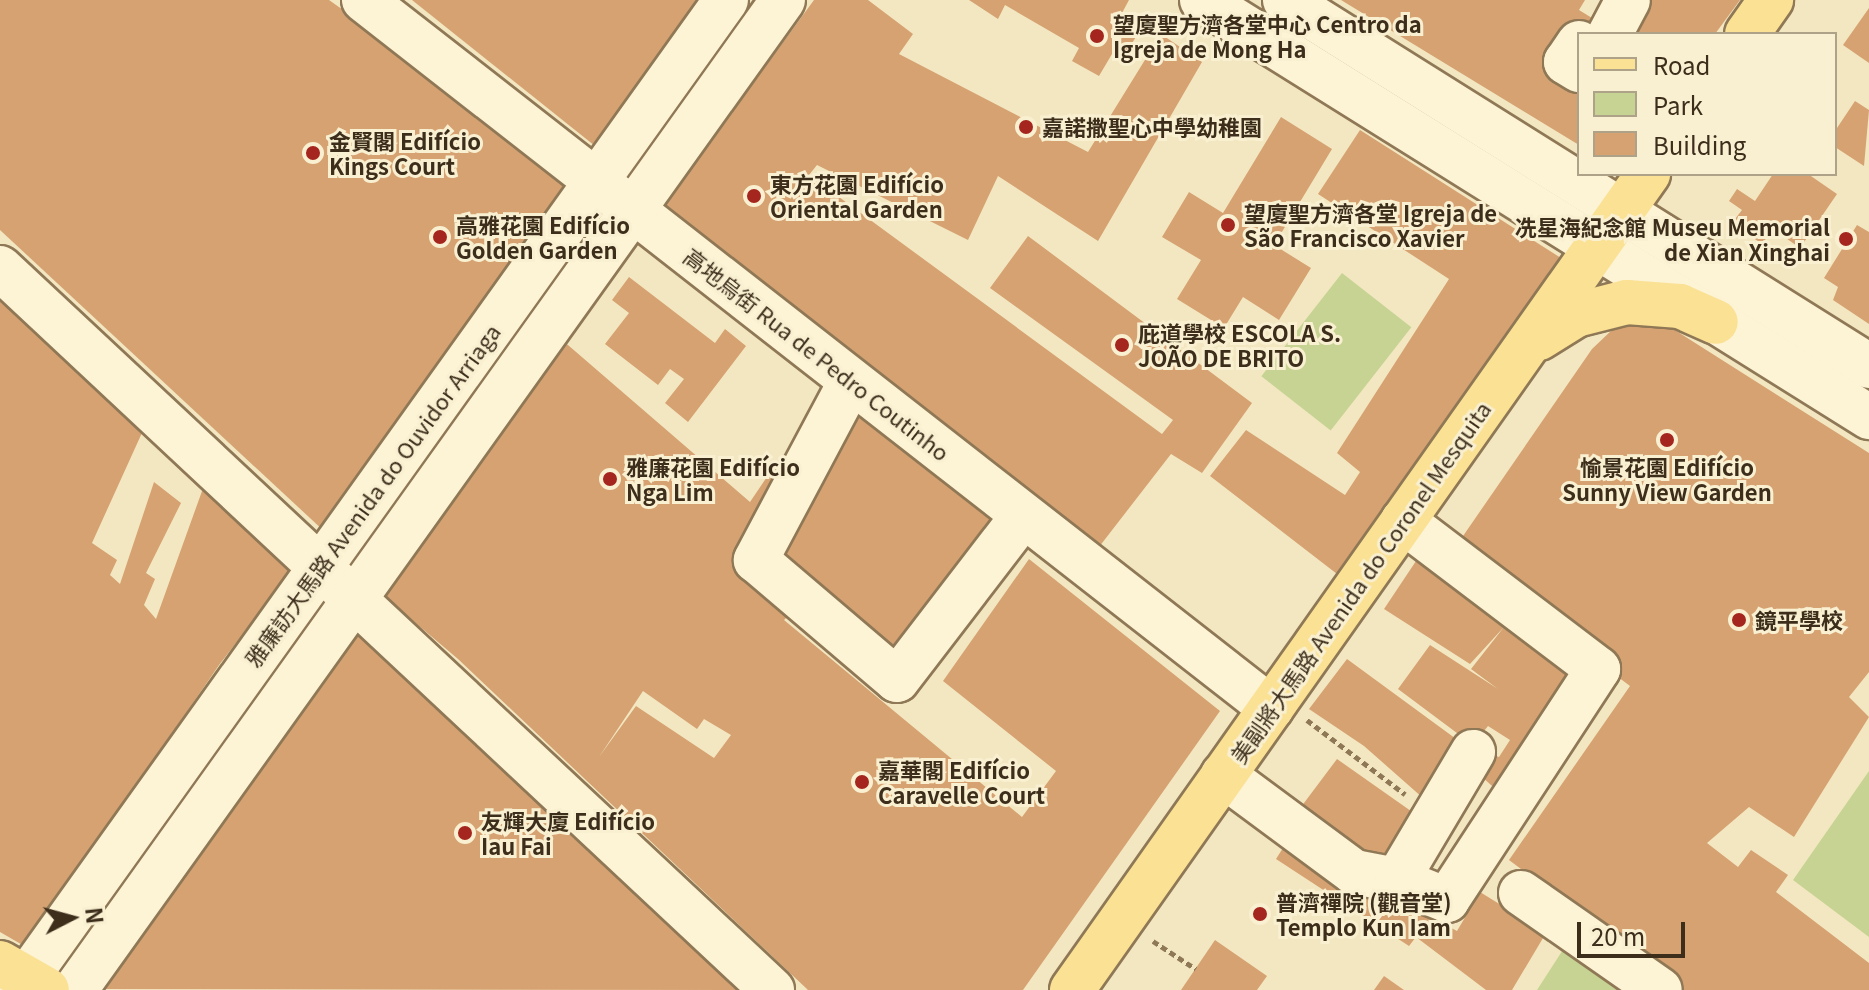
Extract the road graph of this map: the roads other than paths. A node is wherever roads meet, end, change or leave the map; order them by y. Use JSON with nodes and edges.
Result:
{"nodes":[{"id":1,"x":364,"y":0,"type":"edge"},
{"id":2,"x":726,"y":0,"type":"edge"},
{"id":3,"x":783,"y":0,"type":"edge"},
{"id":4,"x":1202,"y":0,"type":"edge"},
{"id":5,"x":1628,"y":0,"type":"edge"},
{"id":6,"x":1771,"y":0,"type":"edge"},
{"id":7,"x":1294,"y":2,"type":"edge"},
{"id":8,"x":1586,"y":32,"type":"edge"},
{"id":9,"x":1604,"y":32,"type":"edge"},
{"id":10,"x":1609,"y":32,"type":"edge"},
{"id":11,"x":1748,"y":32,"type":"edge"},
{"id":12,"x":1577,"y":46,"type":"edge"},
{"id":13,"x":1577,"y":69,"type":"edge"},
{"id":14,"x":1647,"y":176,"type":"edge"},
{"id":15,"x":596,"y":181,"type":"junction"},
{"id":16,"x":633,"y":210,"type":"junction"},
{"id":17,"x":1622,"y":211,"type":"junction"},
{"id":18,"x":1597,"y":247,"type":"junction"},
{"id":19,"x":0,"y":268,"type":"edge"},
{"id":20,"x":1716,"y":322,"type":"junction"},
{"id":21,"x":1862,"y":361,"type":"edge"},
{"id":22,"x":1513,"y":364,"type":"junction"},
{"id":23,"x":851,"y":381,"type":"junction"},
{"id":24,"x":1831,"y":394,"type":"junction"},
{"id":25,"x":1869,"y":417,"type":"edge"},
{"id":26,"x":1023,"y":516,"type":"junction"},
{"id":27,"x":1403,"y":521,"type":"junction"},
{"id":28,"x":320,"y":568,"type":"junction"},
{"id":29,"x":354,"y":600,"type":"junction"},
{"id":30,"x":1274,"y":703,"type":"junction"},
{"id":31,"x":1473,"y":752,"type":"dead end"},
{"id":32,"x":1223,"y":775,"type":"junction"},
{"id":33,"x":1397,"y":880,"type":"junction"},
{"id":34,"x":1521,"y":893,"type":"dead end"},
{"id":35,"x":23,"y":980,"type":"edge"},
{"id":36,"x":75,"y":990,"type":"edge"},
{"id":37,"x":772,"y":990,"type":"edge"},
{"id":38,"x":1072,"y":990,"type":"edge"},
{"id":39,"x":1660,"y":990,"type":"edge"}],
"edges":[{"from":1,"to":15,"type":"street","name":"高地烏街 Rua de Pedro Coutinho"},
{"from":2,"to":15,"type":"street","name":"雅廉訪大馬路 Avenida do Ouvidor Arriaga"},
{"from":3,"to":16,"type":"street","name":"雅廉訪大馬路 Avenida do Ouvidor Arriaga"},
{"from":4,"to":18,"type":"street"},
{"from":5,"to":10,"type":"street"},
{"from":6,"to":11,"type":"main road"},
{"from":7,"to":17,"type":"street"},
{"from":8,"to":9,"type":"street"},
{"from":12,"to":13,"type":"street"},
{"from":14,"to":17,"type":"main road","name":"美副將大馬路 Avenida do Coronel Mesquita"},
{"from":15,"to":16,"type":"street","name":"高地烏街 Rua de Pedro Coutinho"},
{"from":15,"to":28,"type":"street","name":"雅廉訪大馬路 Avenida do Ouvidor Arriaga"},
{"from":16,"to":23,"type":"street","name":"高地烏街 Rua de Pedro Coutinho"},
{"from":16,"to":29,"type":"street","name":"雅廉訪大馬路 Avenida do Ouvidor Arriaga"},
{"from":17,"to":18,"type":"main road","name":"美副將大馬路 Avenida do Coronel Mesquita"},
{"from":17,"to":21,"type":"street"},
{"from":18,"to":20,"type":"street"},
{"from":18,"to":22,"type":"main road","name":"美副將大馬路 Avenida do Coronel Mesquita"},
{"from":19,"to":28,"type":"street"},
{"from":20,"to":22,"type":"main road"},
{"from":20,"to":24,"type":"street"},
{"from":21,"to":24,"type":"street"},
{"from":22,"to":27,"type":"main road","name":"美副將大馬路 Avenida do Coronel Mesquita"},
{"from":23,"to":26,"type":"street","name":"高地烏街 Rua de Pedro Coutinho"},
{"from":23,"to":26,"type":"street"},
{"from":24,"to":25,"type":"street"},
{"from":26,"to":30,"type":"street","name":"高地烏街 Rua de Pedro Coutinho"},
{"from":27,"to":30,"type":"main road","name":"美副將大馬路 Avenida do Coronel Mesquita"},
{"from":27,"to":33,"type":"street"},
{"from":28,"to":29,"type":"street"},
{"from":28,"to":35,"type":"street","name":"雅廉訪大馬路 Avenida do Ouvidor Arriaga"},
{"from":29,"to":36,"type":"street","name":"雅廉訪大馬路 Avenida do Ouvidor Arriaga"},
{"from":29,"to":37,"type":"street"},
{"from":30,"to":32,"type":"main road","name":"美副將大馬路 Avenida do Coronel Mesquita"},
{"from":31,"to":33,"type":"street"},
{"from":32,"to":33,"type":"street"},
{"from":32,"to":38,"type":"main road","name":"美副將大馬路 Avenida do Coronel Mesquita"},
{"from":34,"to":39,"type":"street"}]}
